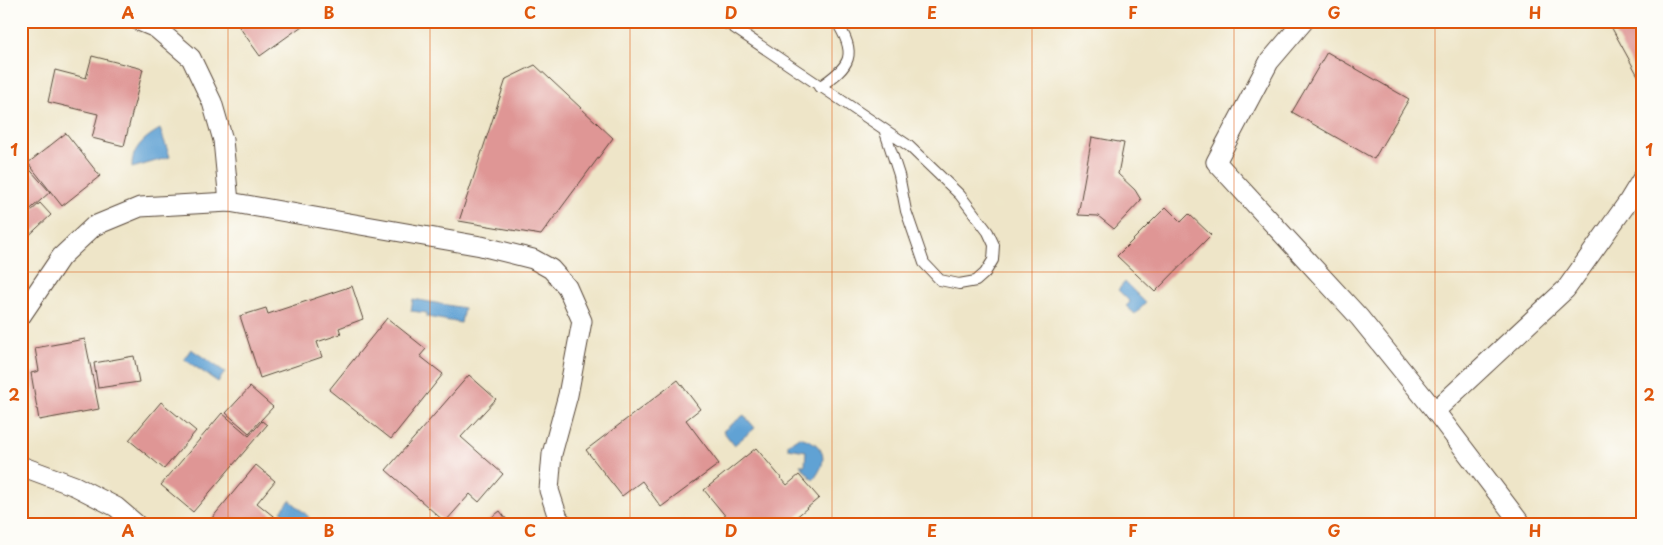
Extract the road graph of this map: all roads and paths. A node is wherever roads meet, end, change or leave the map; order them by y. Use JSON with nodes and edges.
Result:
{"nodes":[{"id":1,"x":139,"y":21,"type":"edge"},
{"id":2,"x":755,"y":21,"type":"edge"},
{"id":3,"x":836,"y":21,"type":"edge"},
{"id":4,"x":1304,"y":21,"type":"edge"},
{"id":5,"x":725,"y":22,"type":"edge"},
{"id":6,"x":819,"y":87,"type":"junction"},
{"id":7,"x":885,"y":132,"type":"junction"},
{"id":8,"x":1642,"y":179,"type":"edge"},
{"id":9,"x":229,"y":202,"type":"junction"},
{"id":10,"x":21,"y":316,"type":"edge"},
{"id":11,"x":1435,"y":411,"type":"junction"},
{"id":12,"x":21,"y":466,"type":"edge"},
{"id":13,"x":136,"y":524,"type":"edge"},
{"id":14,"x":563,"y":524,"type":"edge"},
{"id":15,"x":1521,"y":524,"type":"edge"}],
"edges":[{"from":1,"to":9,"type":"street"},
{"from":2,"to":5,"type":"lane"},
{"from":3,"to":6,"type":"lane"},
{"from":4,"to":11,"type":"street"},
{"from":5,"to":6,"type":"lane"},
{"from":6,"to":7,"type":"lane"},
{"from":7,"to":7,"type":"lane"},
{"from":8,"to":11,"type":"street"},
{"from":9,"to":10,"type":"street"},
{"from":9,"to":14,"type":"street"},
{"from":11,"to":15,"type":"street"},
{"from":12,"to":13,"type":"street"}]}
